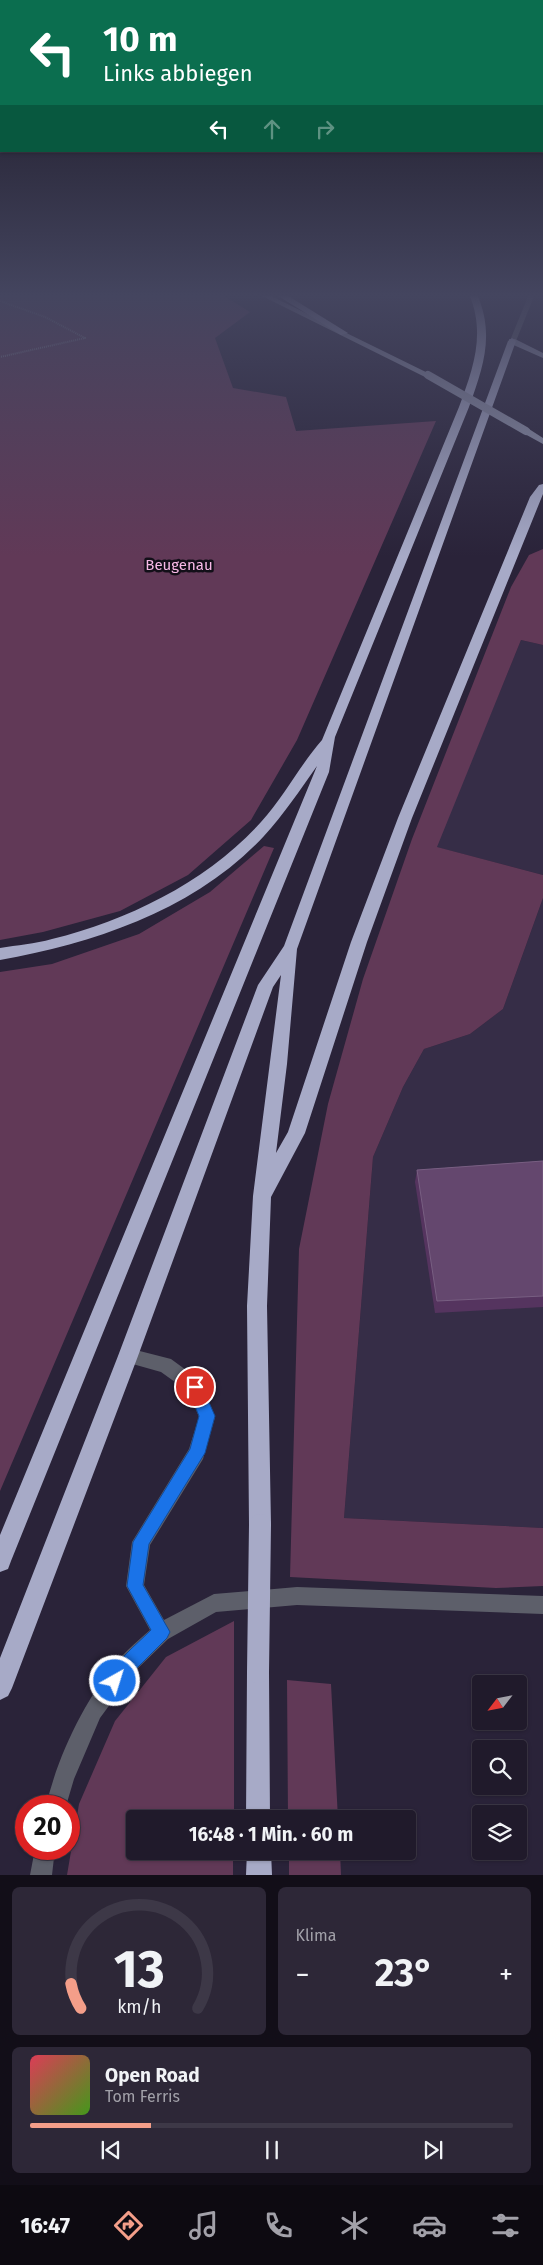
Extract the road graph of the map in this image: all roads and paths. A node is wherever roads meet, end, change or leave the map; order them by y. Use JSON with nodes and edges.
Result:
{"nodes":[{"id":1,"x":439,"y":382,"type":"edge"},
{"id":2,"x":473,"y":382,"type":"edge"},
{"id":3,"x":497,"y":382,"type":"edge"},
{"id":4,"x":543,"y":442,"type":"edge"},
{"id":5,"x":543,"y":487,"type":"edge"},
{"id":6,"x":329,"y":738,"type":"junction"},
{"id":7,"x":291,"y":947,"type":"junction"},
{"id":8,"x":0,"y":954,"type":"edge"},
{"id":9,"x":262,"y":1196,"type":"junction"},
{"id":10,"x":128,"y":1356,"type":"junction"},
{"id":11,"x":0,"y":1561,"type":"edge"},
{"id":12,"x":543,"y":1605,"type":"edge"},
{"id":13,"x":161,"y":1632,"type":"junction"},
{"id":14,"x":0,"y":1688,"type":"edge"},
{"id":15,"x":59,"y":1795,"type":"edge"},
{"id":16,"x":258,"y":1810,"type":"edge"},
{"id":17,"x":44,"y":1860,"type":"edge"},
{"id":18,"x":258,"y":1860,"type":"edge"},
{"id":19,"x":41,"y":1875,"type":"edge"},
{"id":20,"x":258,"y":1875,"type":"edge"}],
"edges":[{"from":1,"to":4,"type":"main road","bridge":true},
{"from":2,"to":6,"type":"highway"},
{"from":3,"to":7,"type":"highway"},
{"from":5,"to":9,"type":"highway"},
{"from":6,"to":8,"type":"highway"},
{"from":6,"to":11,"type":"highway"},
{"from":7,"to":9,"type":"highway"},
{"from":7,"to":10,"type":"highway"},
{"from":9,"to":16,"type":"highway","bridge":true},
{"from":10,"to":13,"type":"street"},
{"from":10,"to":14,"type":"highway"},
{"from":12,"to":13,"type":"street"},
{"from":13,"to":15,"type":"street"},
{"from":17,"to":19,"type":"street"},
{"from":18,"to":20,"type":"highway"}]}
